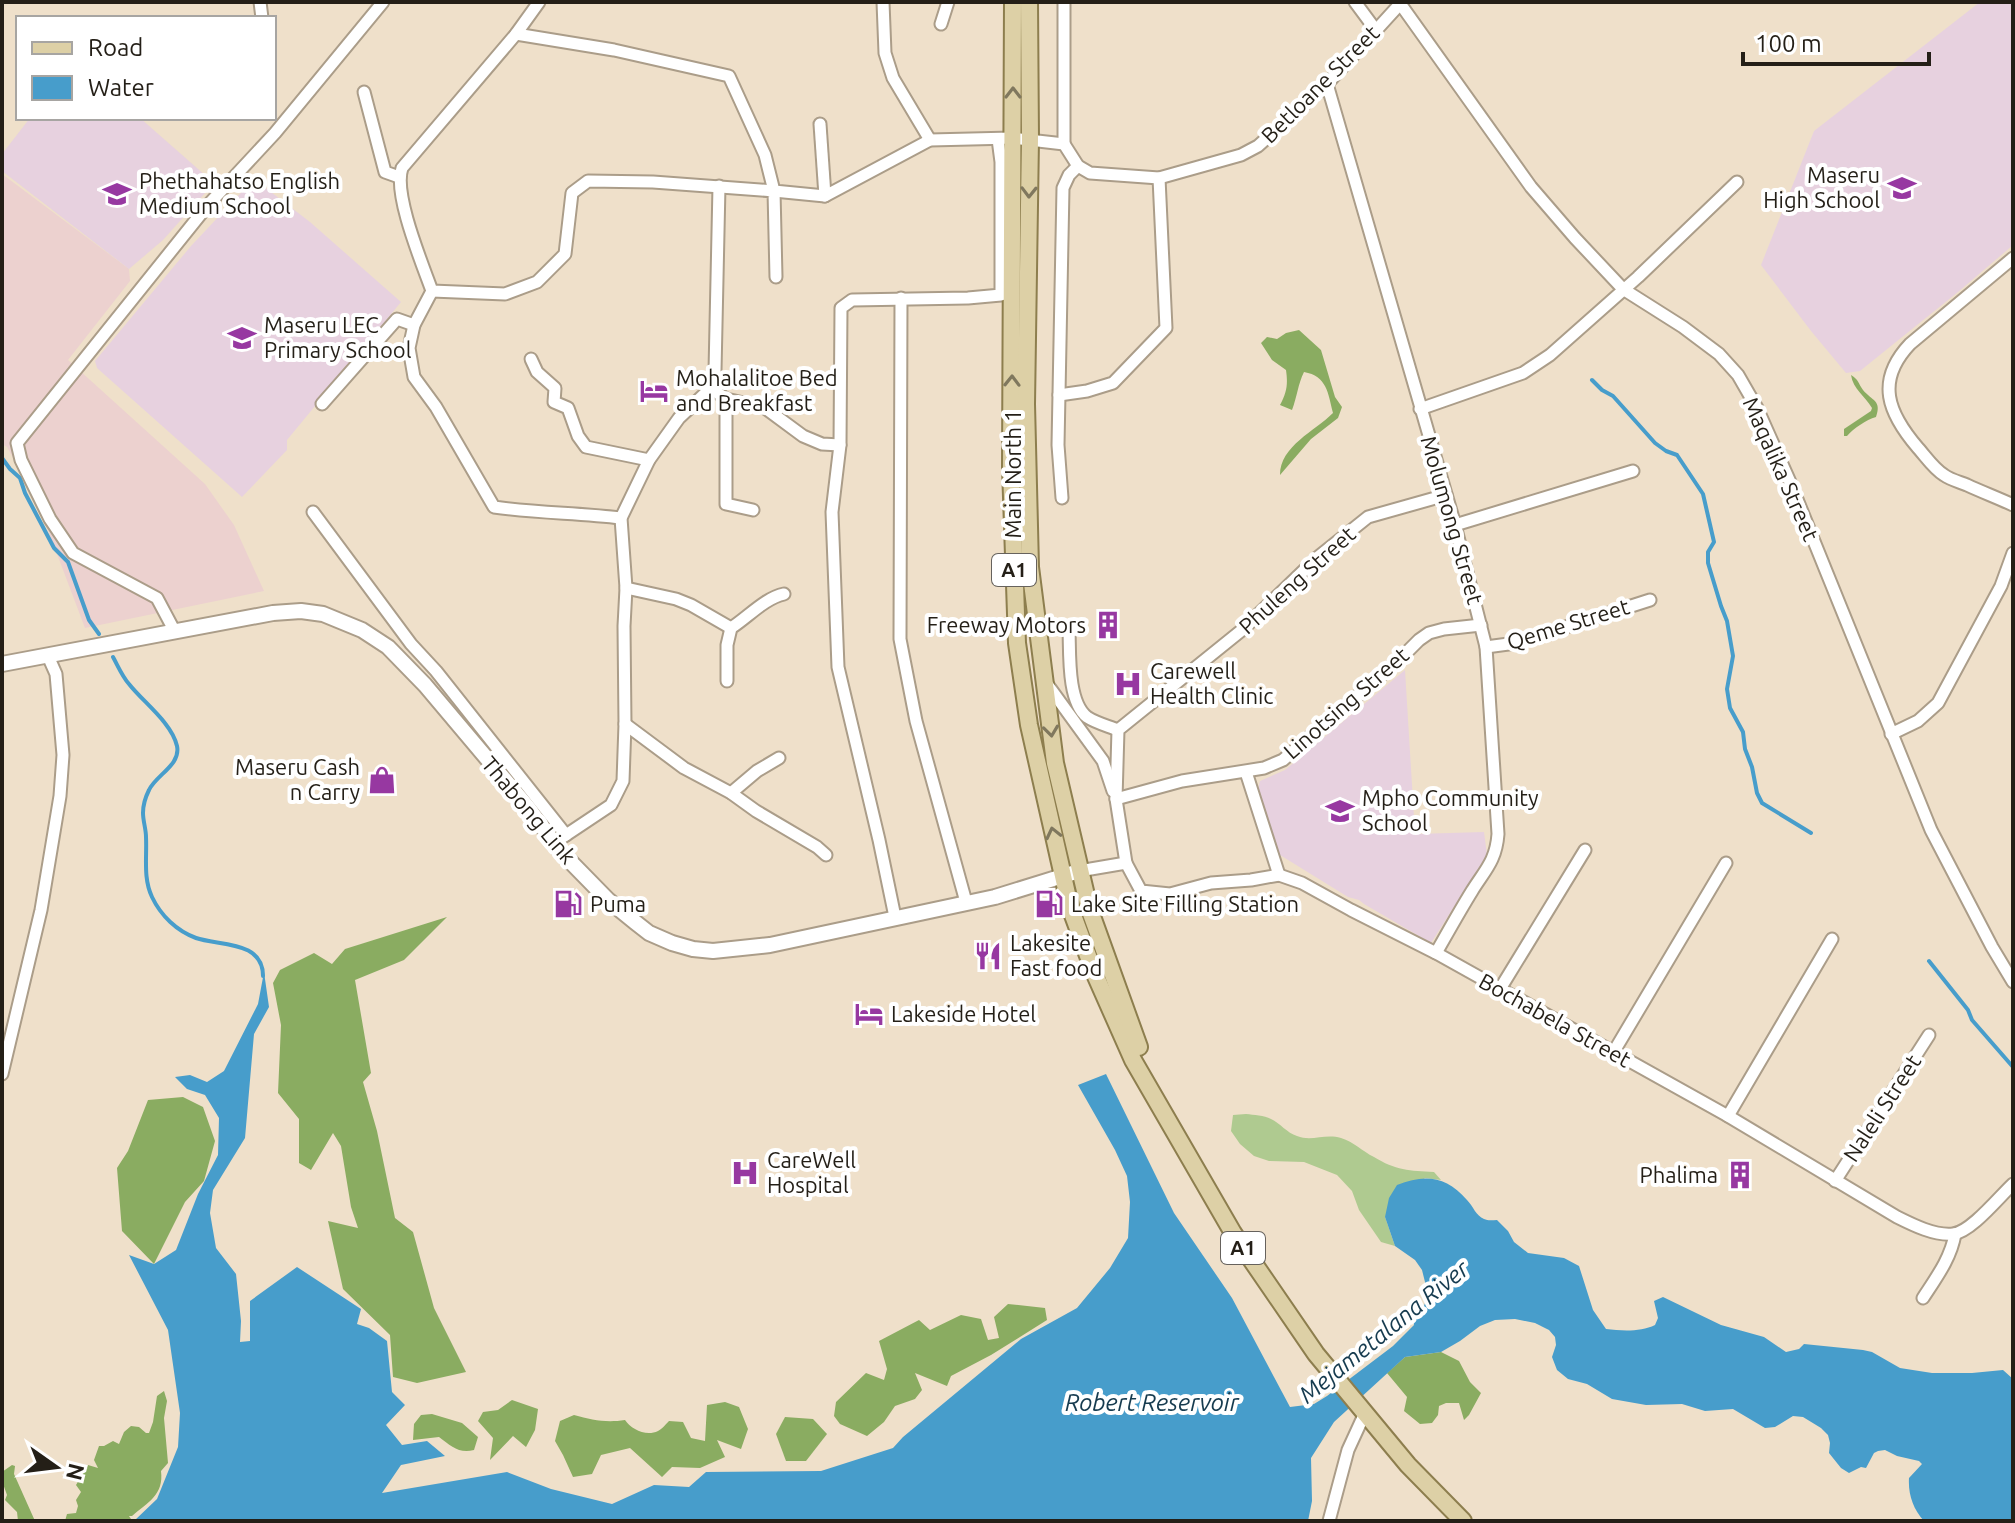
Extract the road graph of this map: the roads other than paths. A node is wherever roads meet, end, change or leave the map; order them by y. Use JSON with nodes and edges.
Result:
{"nodes":[{"id":1,"x":383,"y":2,"type":"edge"},
{"id":2,"x":883,"y":2,"type":"edge"},
{"id":3,"x":948,"y":2,"type":"edge"},
{"id":4,"x":1013,"y":2,"type":"edge"},
{"id":5,"x":1029,"y":2,"type":"edge"},
{"id":6,"x":1064,"y":2,"type":"edge"},
{"id":7,"x":1355,"y":2,"type":"edge"},
{"id":8,"x":538,"y":3,"type":"edge"},
{"id":9,"x":1400,"y":3,"type":"edge"},
{"id":10,"x":941,"y":24,"type":"dead end"},
{"id":11,"x":1375,"y":29,"type":"junction"},
{"id":12,"x":516,"y":34,"type":"junction"},
{"id":13,"x":1327,"y":84,"type":"junction"},
{"id":14,"x":364,"y":92,"type":"dead end"},
{"id":15,"x":273,"y":120,"type":"edge"},
{"id":16,"x":820,"y":124,"type":"dead end"},
{"id":17,"x":275,"y":133,"type":"junction"},
{"id":18,"x":1005,"y":138,"type":"junction"},
{"id":19,"x":1030,"y":139,"type":"junction"},
{"id":20,"x":930,"y":140,"type":"junction"},
{"id":21,"x":1064,"y":144,"type":"junction"},
{"id":22,"x":1078,"y":166,"type":"junction"},
{"id":23,"x":399,"y":177,"type":"junction"},
{"id":24,"x":1159,"y":178,"type":"junction"},
{"id":25,"x":1737,"y":182,"type":"dead end"},
{"id":26,"x":719,"y":186,"type":"junction"},
{"id":27,"x":774,"y":191,"type":"junction"},
{"id":28,"x":825,"y":196,"type":"junction"},
{"id":29,"x":2013,"y":258,"type":"edge"},
{"id":30,"x":776,"y":277,"type":"dead end"},
{"id":31,"x":1623,"y":289,"type":"junction"},
{"id":32,"x":432,"y":291,"type":"junction"},
{"id":33,"x":901,"y":298,"type":"junction"},
{"id":34,"x":414,"y":325,"type":"junction"},
{"id":35,"x":531,"y":359,"type":"dead end"},
{"id":36,"x":711,"y":388,"type":"junction"},
{"id":37,"x":1059,"y":395,"type":"junction"},
{"id":38,"x":726,"y":399,"type":"junction"},
{"id":39,"x":322,"y":404,"type":"dead end"},
{"id":40,"x":1420,"y":409,"type":"junction"},
{"id":41,"x":840,"y":445,"type":"junction"},
{"id":42,"x":649,"y":460,"type":"junction"},
{"id":43,"x":1633,"y":471,"type":"dead end"},
{"id":44,"x":1446,"y":495,"type":"junction"},
{"id":45,"x":1062,"y":498,"type":"dead end"},
{"id":46,"x":2013,"y":505,"type":"edge"},
{"id":47,"x":753,"y":510,"type":"dead end"},
{"id":48,"x":313,"y":512,"type":"dead end"},
{"id":49,"x":621,"y":518,"type":"junction"},
{"id":50,"x":1455,"y":525,"type":"junction"},
{"id":51,"x":2013,"y":553,"type":"edge"},
{"id":52,"x":626,"y":588,"type":"junction"},
{"id":53,"x":784,"y":594,"type":"dead end"},
{"id":54,"x":1650,"y":600,"type":"dead end"},
{"id":55,"x":1481,"y":625,"type":"junction"},
{"id":56,"x":731,"y":628,"type":"junction"},
{"id":57,"x":1069,"y":629,"type":"dead end"},
{"id":58,"x":174,"y":630,"type":"junction"},
{"id":59,"x":1486,"y":647,"type":"junction"},
{"id":60,"x":48,"y":656,"type":"junction"},
{"id":61,"x":2,"y":664,"type":"edge"},
{"id":62,"x":727,"y":681,"type":"dead end"},
{"id":63,"x":1045,"y":682,"type":"junction"},
{"id":64,"x":625,"y":724,"type":"junction"},
{"id":65,"x":1118,"y":730,"type":"junction"},
{"id":66,"x":1891,"y":734,"type":"junction"},
{"id":67,"x":779,"y":758,"type":"dead end"},
{"id":68,"x":1246,"y":772,"type":"junction"},
{"id":69,"x":731,"y":793,"type":"junction"},
{"id":70,"x":1116,"y":799,"type":"junction"},
{"id":71,"x":560,"y":839,"type":"junction"},
{"id":72,"x":1585,"y":850,"type":"dead end"},
{"id":73,"x":826,"y":855,"type":"dead end"},
{"id":74,"x":1126,"y":863,"type":"junction"},
{"id":75,"x":1726,"y":863,"type":"dead end"},
{"id":76,"x":1071,"y":874,"type":"junction"},
{"id":77,"x":1279,"y":875,"type":"junction"},
{"id":78,"x":966,"y":902,"type":"junction"},
{"id":79,"x":895,"y":917,"type":"junction"},
{"id":80,"x":1832,"y":939,"type":"dead end"},
{"id":81,"x":1436,"y":953,"type":"junction"},
{"id":82,"x":2013,"y":982,"type":"edge"},
{"id":83,"x":1500,"y":989,"type":"junction"},
{"id":84,"x":1929,"y":1035,"type":"dead end"},
{"id":85,"x":1613,"y":1053,"type":"junction"},
{"id":86,"x":2,"y":1074,"type":"edge"},
{"id":87,"x":1728,"y":1116,"type":"junction"},
{"id":88,"x":1835,"y":1181,"type":"junction"},
{"id":89,"x":2013,"y":1184,"type":"edge"},
{"id":90,"x":1955,"y":1234,"type":"junction"},
{"id":91,"x":1923,"y":1298,"type":"dead end"},
{"id":92,"x":1362,"y":1411,"type":"junction"},
{"id":93,"x":1329,"y":1521,"type":"edge"},
{"id":94,"x":1463,"y":1521,"type":"edge"}],
"edges":[{"from":1,"to":17,"type":"street"},
{"from":2,"to":20,"type":"street"},
{"from":3,"to":10,"type":"street"},
{"from":18,"to":4,"type":"main road","name":"Main North 1","number":"A1","one_way":true},
{"from":5,"to":19,"type":"main road","name":"Main North 1","number":"A1"},
{"from":6,"to":21,"type":"street"},
{"from":7,"to":11,"type":"street"},
{"from":8,"to":12,"type":"street"},
{"from":9,"to":11,"type":"street","name":"Betloane Street"},
{"from":9,"to":31,"type":"street","name":"Maqalika Street"},
{"from":11,"to":13,"type":"street","name":"Betloane Street"},
{"from":12,"to":23,"type":"street"},
{"from":12,"to":27,"type":"street"},
{"from":13,"to":24,"type":"street","name":"Betloane Street"},
{"from":13,"to":40,"type":"street","name":"Molumong Street"},
{"from":14,"to":23,"type":"street"},
{"from":15,"to":17,"type":"street"},
{"from":16,"to":28,"type":"street"},
{"from":17,"to":58,"type":"street"},
{"from":18,"to":19,"type":"street"},
{"from":18,"to":20,"type":"street"},
{"from":18,"to":33,"type":"street"},
{"from":76,"to":18,"type":"main road","name":"Main North 1","number":"A1","one_way":true},
{"from":19,"to":21,"type":"street"},
{"from":19,"to":63,"type":"main road","name":"Main North 1","number":"A1","one_way":true},
{"from":20,"to":28,"type":"street"},
{"from":21,"to":22,"type":"street"},
{"from":22,"to":24,"type":"street","name":"Betloane Street"},
{"from":22,"to":37,"type":"street"},
{"from":23,"to":32,"type":"street"},
{"from":24,"to":37,"type":"street"},
{"from":25,"to":31,"type":"street"},
{"from":26,"to":27,"type":"street"},
{"from":26,"to":32,"type":"street"},
{"from":26,"to":36,"type":"street"},
{"from":27,"to":28,"type":"street"},
{"from":27,"to":30,"type":"street"},
{"from":29,"to":46,"type":"street"},
{"from":31,"to":40,"type":"street"},
{"from":31,"to":66,"type":"street","name":"Maqalika Street"},
{"from":32,"to":34,"type":"street"},
{"from":33,"to":41,"type":"street"},
{"from":33,"to":78,"type":"street"},
{"from":34,"to":39,"type":"street"},
{"from":34,"to":49,"type":"street"},
{"from":35,"to":42,"type":"street"},
{"from":36,"to":38,"type":"street"},
{"from":36,"to":42,"type":"street"},
{"from":37,"to":45,"type":"street"},
{"from":38,"to":41,"type":"street"},
{"from":38,"to":47,"type":"street"},
{"from":40,"to":44,"type":"street","name":"Molumong Street"},
{"from":41,"to":79,"type":"street"},
{"from":42,"to":49,"type":"street"},
{"from":43,"to":50,"type":"street"},
{"from":44,"to":50,"type":"street","name":"Molumong Street"},
{"from":44,"to":65,"type":"street","name":"Phuleng Street"},
{"from":48,"to":71,"type":"street"},
{"from":49,"to":52,"type":"street"},
{"from":50,"to":55,"type":"street","name":"Molumong Street"},
{"from":51,"to":66,"type":"street"},
{"from":52,"to":56,"type":"street"},
{"from":52,"to":64,"type":"street"},
{"from":53,"to":56,"type":"street"},
{"from":54,"to":59,"type":"street","name":"Qeme Street"},
{"from":55,"to":59,"type":"street","name":"Molumong Street"},
{"from":55,"to":68,"type":"street","name":"Linotsing Street"},
{"from":56,"to":62,"type":"street"},
{"from":57,"to":65,"type":"street"},
{"from":58,"to":60,"type":"main road","name":"Thabong Link"},
{"from":58,"to":71,"type":"main road","name":"Thabong Link"},
{"from":59,"to":81,"type":"street","name":"Molumong Street"},
{"from":60,"to":61,"type":"main road","name":"Thabong Link"},
{"from":60,"to":86,"type":"street"},
{"from":63,"to":70,"type":"street"},
{"from":63,"to":76,"type":"main road","name":"Main North 1","number":"A1","one_way":true},
{"from":64,"to":69,"type":"street"},
{"from":64,"to":71,"type":"street"},
{"from":65,"to":70,"type":"street"},
{"from":66,"to":82,"type":"street","name":"Maqalika Street"},
{"from":67,"to":69,"type":"street"},
{"from":68,"to":70,"type":"street","name":"Linotsing Street"},
{"from":68,"to":77,"type":"street"},
{"from":69,"to":73,"type":"street"},
{"from":70,"to":74,"type":"street"},
{"from":71,"to":79,"type":"main road","name":"Thabong Link"},
{"from":72,"to":83,"type":"street"},
{"from":74,"to":76,"type":"street"},
{"from":74,"to":77,"type":"street"},
{"from":75,"to":85,"type":"street"},
{"from":76,"to":78,"type":"main road","name":"Thabong Link"},
{"from":76,"to":92,"type":"main road","name":"Main North 1","number":"A1"},
{"from":77,"to":81,"type":"street","name":"Bochabela Street"},
{"from":78,"to":79,"type":"main road","name":"Thabong Link"},
{"from":80,"to":87,"type":"street"},
{"from":81,"to":83,"type":"street","name":"Bochabela Street"},
{"from":83,"to":85,"type":"street","name":"Bochabela Street"},
{"from":84,"to":88,"type":"street","name":"Naleli Street"},
{"from":85,"to":87,"type":"street","name":"Bochabela Street"},
{"from":87,"to":88,"type":"street","name":"Bochabela Street"},
{"from":88,"to":90,"type":"street","name":"Bochabela Street"},
{"from":89,"to":90,"type":"street"},
{"from":90,"to":91,"type":"street"},
{"from":92,"to":93,"type":"street"},
{"from":92,"to":94,"type":"main road","name":"Main North 1","number":"A1"}]}
